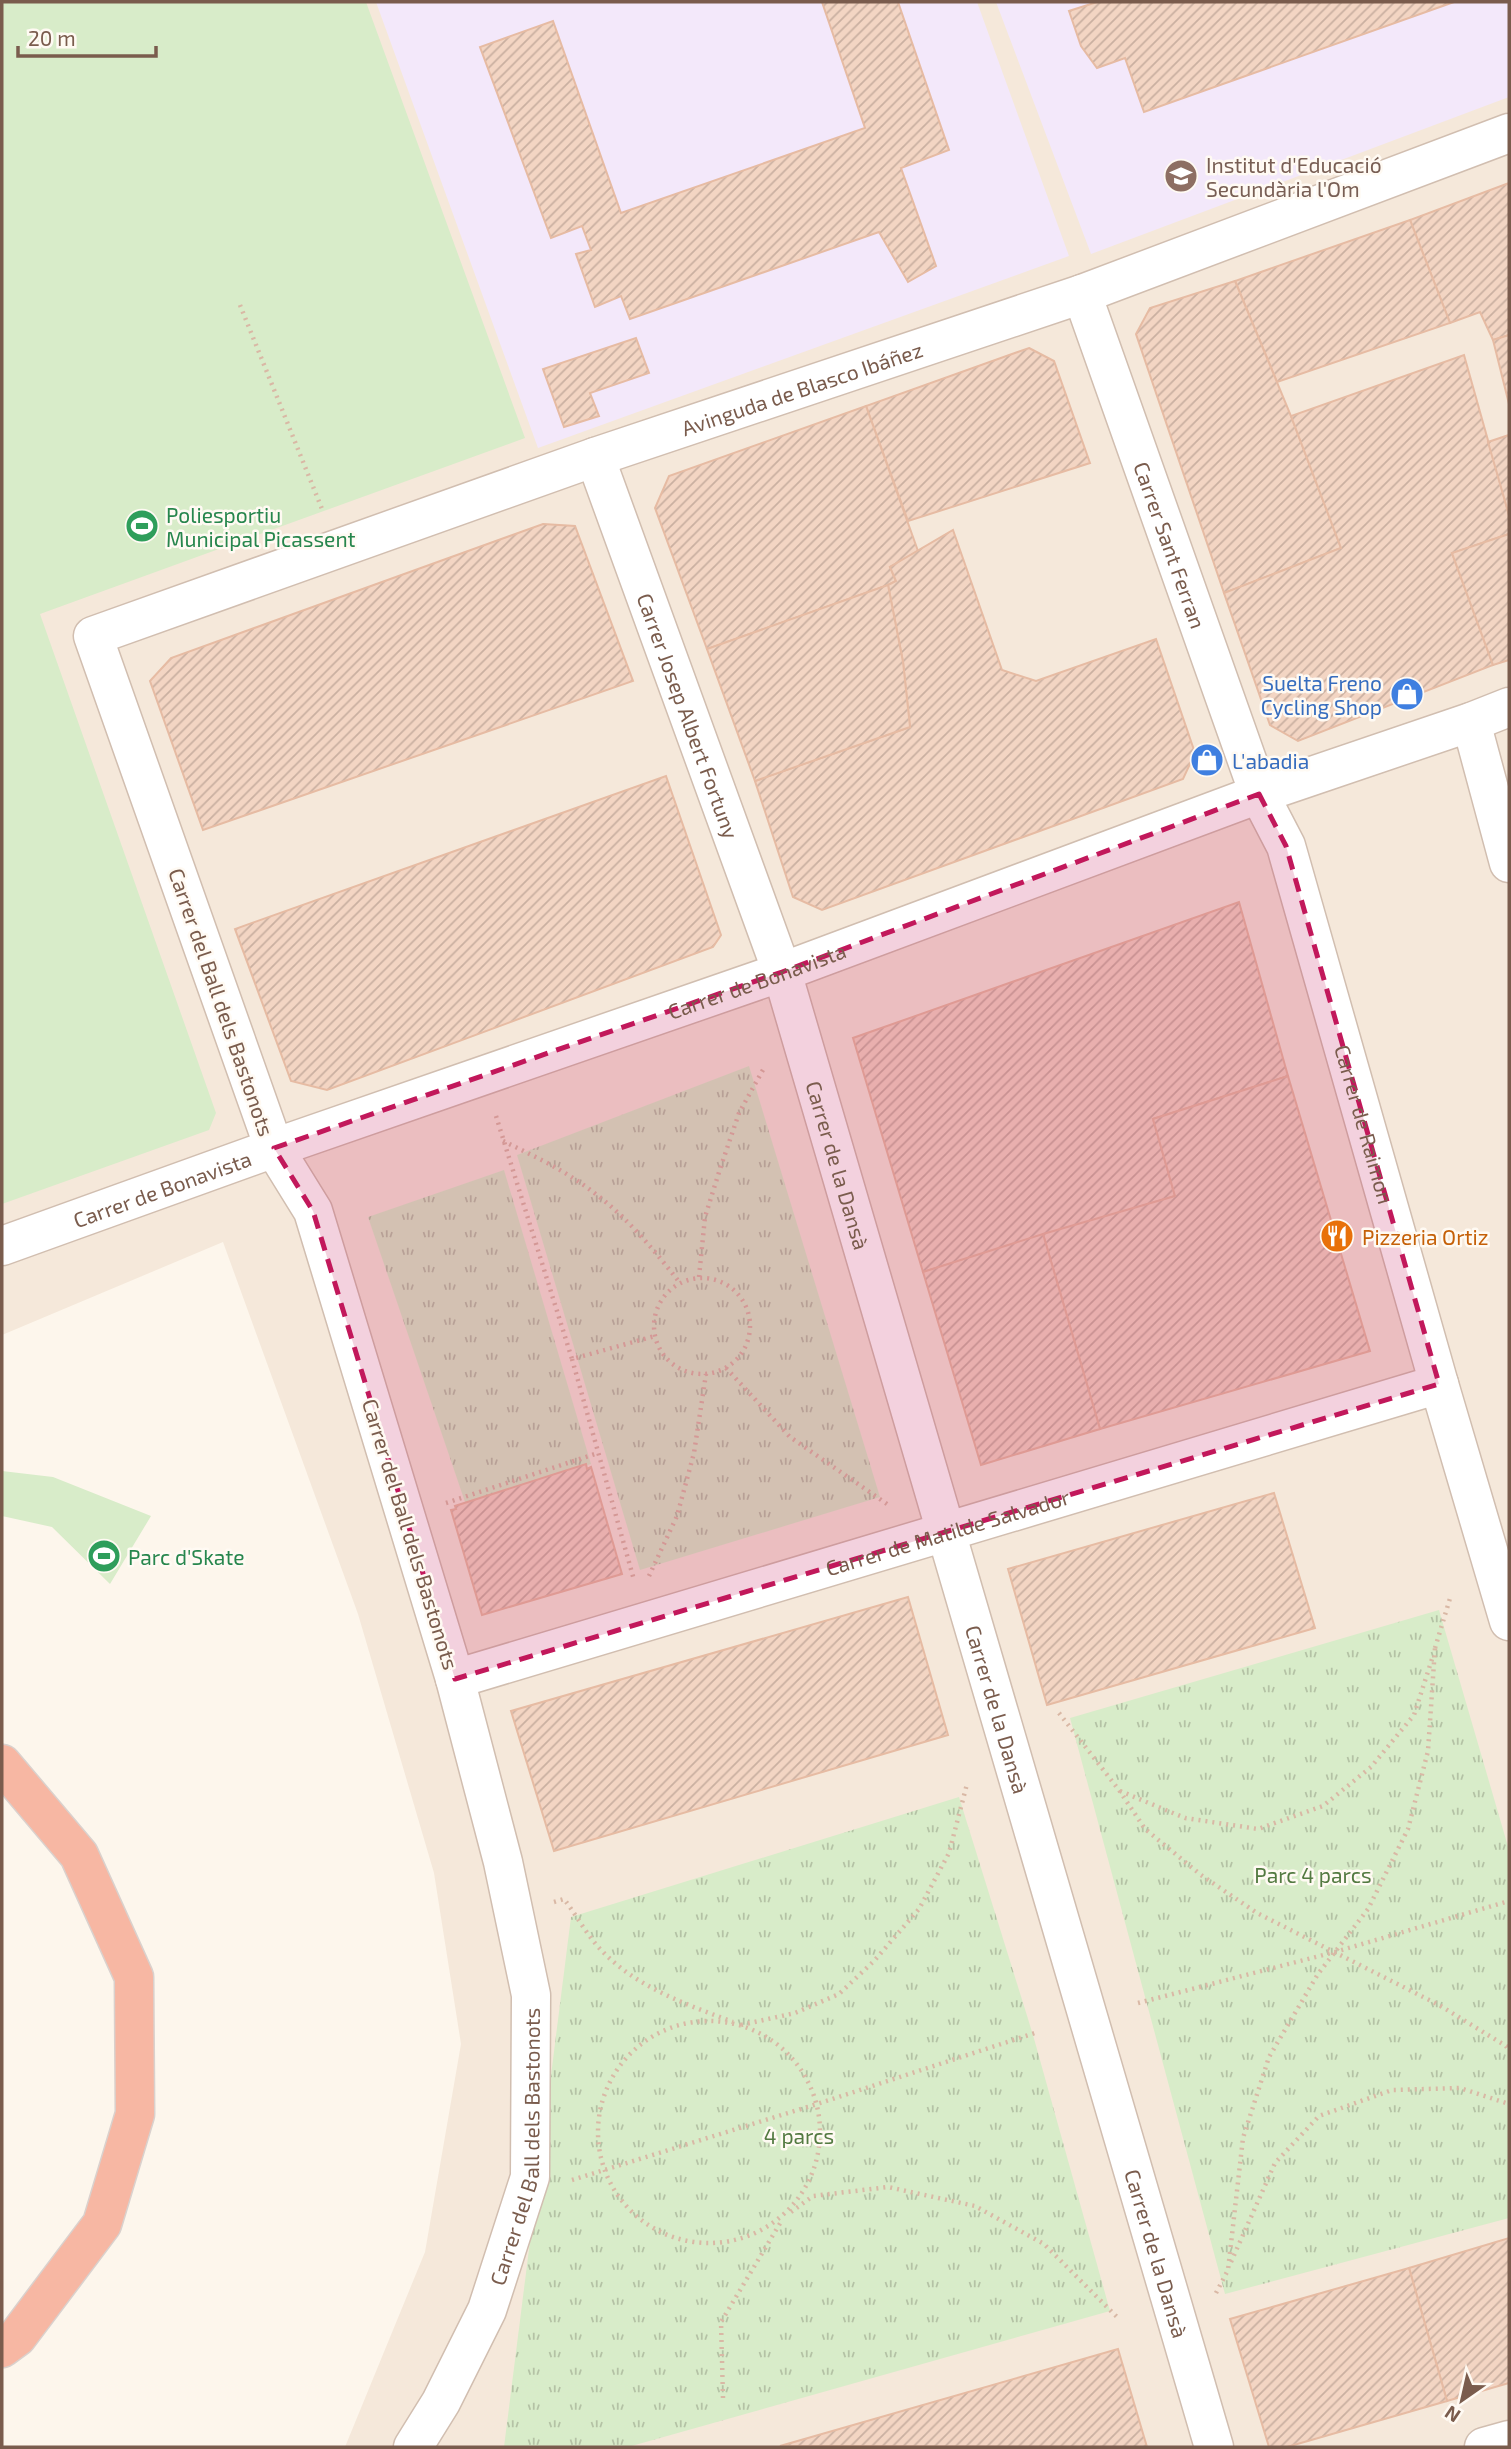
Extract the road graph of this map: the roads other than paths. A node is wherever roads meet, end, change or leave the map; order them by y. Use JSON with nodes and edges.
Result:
{"nodes":[{"id":1,"x":1509,"y":133,"type":"edge"},
{"id":2,"x":1082,"y":294,"type":"junction"},
{"id":3,"x":595,"y":457,"type":"junction"},
{"id":4,"x":93,"y":636,"type":"joint"},
{"id":5,"x":1509,"y":707,"type":"edge"},
{"id":6,"x":1471,"y":722,"type":"junction"},
{"id":7,"x":1259,"y":794,"type":"junction"},
{"id":8,"x":1509,"y":863,"type":"edge"},
{"id":9,"x":782,"y":972,"type":"junction"},
{"id":10,"x":274,"y":1149,"type":"junction"},
{"id":11,"x":2,"y":1246,"type":"edge"},
{"id":12,"x":1439,"y":1384,"type":"junction"},
{"id":13,"x":945,"y":1531,"type":"junction"},
{"id":14,"x":1509,"y":1621,"type":"edge"},
{"id":15,"x":455,"y":1679,"type":"junction"},
{"id":16,"x":2,"y":1764,"type":"edge"},
{"id":17,"x":2,"y":2348,"type":"edge"},
{"id":18,"x":1509,"y":2440,"type":"edge"},
{"id":19,"x":413,"y":2447,"type":"edge"},
{"id":20,"x":1214,"y":2447,"type":"edge"},
{"id":21,"x":1484,"y":2447,"type":"edge"}],
"edges":[{"from":1,"to":2,"type":"street","name":"Avinguda de Blasco Ibáñez"},
{"from":2,"to":3,"type":"street","name":"Avinguda de Blasco Ibáñez"},
{"from":2,"to":7,"type":"street","name":"Carrer Sant Ferran"},
{"from":3,"to":4,"type":"street","name":"Avinguda de Blasco Ibáñez"},
{"from":3,"to":9,"type":"street","name":"Carrer Josep Albert Fortuny"},
{"from":4,"to":10,"type":"street","name":"Carrer del Ball dels Bastonots"},
{"from":5,"to":6,"type":"street","name":"Carrer de Bonavista"},
{"from":6,"to":7,"type":"street","name":"Carrer de Bonavista"},
{"from":6,"to":8,"type":"street"},
{"from":7,"to":9,"type":"street","name":"Carrer de Bonavista"},
{"from":7,"to":12,"type":"street","name":"Carrer de Raimon"},
{"from":9,"to":10,"type":"street","name":"Carrer de Bonavista"},
{"from":9,"to":13,"type":"street","name":"Carrer de la Dansà"},
{"from":10,"to":11,"type":"street","name":"Carrer de Bonavista"},
{"from":10,"to":15,"type":"street","name":"Carrer del Ball dels Bastonots"},
{"from":12,"to":13,"type":"street","name":"Carrer de Matilde Salvador"},
{"from":12,"to":14,"type":"street","name":"Carrer de Raimon"},
{"from":13,"to":15,"type":"street","name":"Carrer de Matilde Salvador"},
{"from":13,"to":20,"type":"street","name":"Carrer de la Dansà"},
{"from":15,"to":19,"type":"street","name":"Carrer del Ball dels Bastonots"},
{"from":16,"to":17,"type":"highway"},
{"from":18,"to":21,"type":"street"}]}
